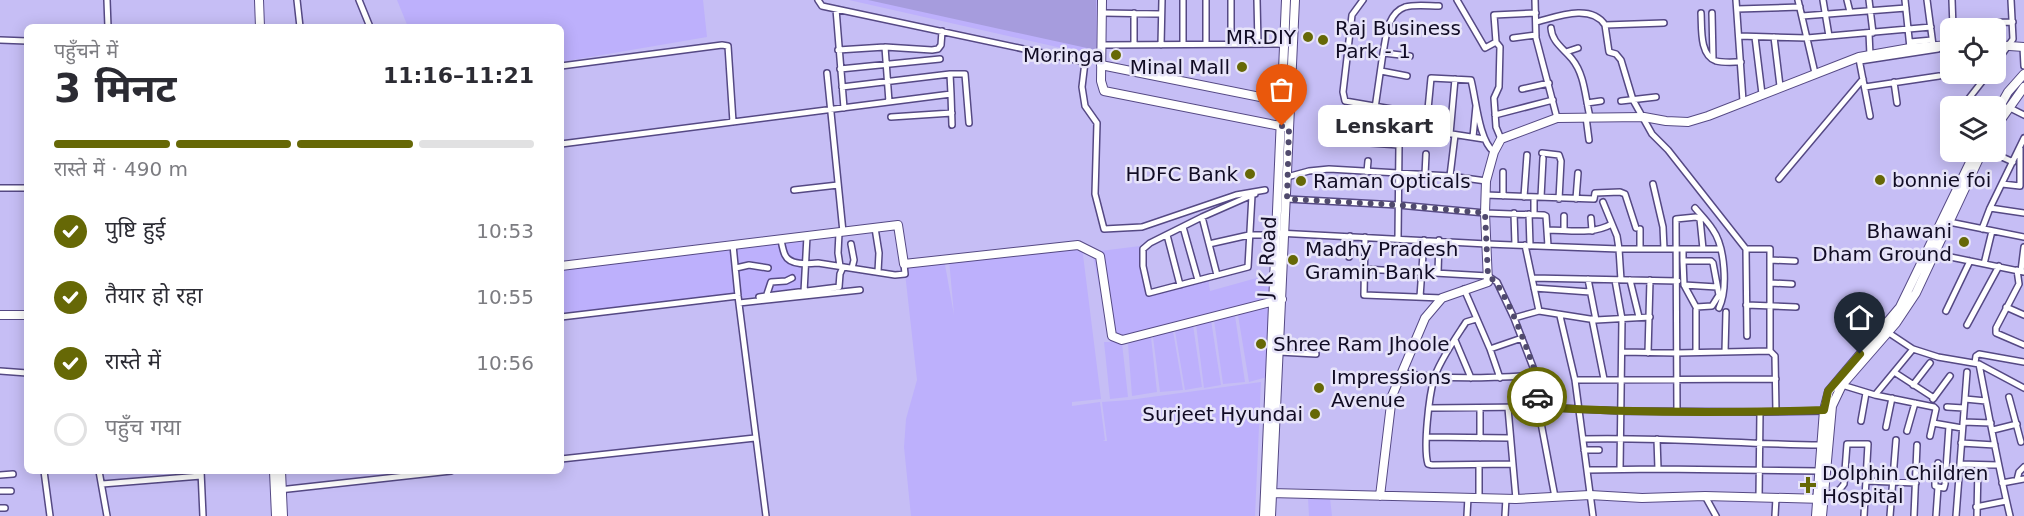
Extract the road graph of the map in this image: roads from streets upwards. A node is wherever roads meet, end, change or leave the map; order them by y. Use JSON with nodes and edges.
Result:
{"nodes":[{"id":1,"x":107,"y":0,"type":"edge"},
{"id":2,"x":260,"y":0,"type":"edge"},
{"id":3,"x":297,"y":0,"type":"edge"},
{"id":4,"x":359,"y":0,"type":"edge"},
{"id":5,"x":818,"y":0,"type":"edge"},
{"id":6,"x":1103,"y":0,"type":"edge"},
{"id":7,"x":1162,"y":0,"type":"edge"},
{"id":8,"x":1183,"y":0,"type":"edge"},
{"id":9,"x":1206,"y":0,"type":"edge"},
{"id":10,"x":1231,"y":0,"type":"edge"},
{"id":11,"x":1257,"y":0,"type":"edge"},
{"id":12,"x":1286,"y":0,"type":"edge"},
{"id":13,"x":1294,"y":0,"type":"edge"},
{"id":14,"x":1363,"y":0,"type":"edge"},
{"id":15,"x":1457,"y":0,"type":"edge"},
{"id":16,"x":1535,"y":0,"type":"edge"},
{"id":17,"x":1736,"y":0,"type":"edge"},
{"id":18,"x":1798,"y":0,"type":"edge"},
{"id":19,"x":1823,"y":0,"type":"edge"},
{"id":20,"x":1848,"y":0,"type":"edge"},
{"id":21,"x":1869,"y":0,"type":"edge"},
{"id":22,"x":1905,"y":0,"type":"edge"},
{"id":23,"x":1927,"y":0,"type":"edge"},
{"id":24,"x":1952,"y":0,"type":"edge"},
{"id":25,"x":2011,"y":0,"type":"edge"},
{"id":26,"x":1409,"y":3,"type":"edge"},
{"id":27,"x":1439,"y":6,"type":"dead end"},
{"id":28,"x":1800,"y":7,"type":"junction"},
{"id":29,"x":1906,"y":8,"type":"junction"},
{"id":30,"x":836,"y":9,"type":"junction"},
{"id":31,"x":1737,"y":9,"type":"junction"},
{"id":32,"x":1871,"y":11,"type":"junction"},
{"id":33,"x":1850,"y":12,"type":"junction"},
{"id":34,"x":1104,"y":13,"type":"junction"},
{"id":35,"x":1536,"y":13,"type":"junction"},
{"id":36,"x":1701,"y":13,"type":"dead end"},
{"id":37,"x":1712,"y":13,"type":"dead end"},
{"id":38,"x":1134,"y":14,"type":"junction"},
{"id":39,"x":1161,"y":14,"type":"junction"},
{"id":40,"x":1827,"y":14,"type":"junction"},
{"id":41,"x":1802,"y":16,"type":"junction"},
{"id":42,"x":1953,"y":18,"type":"edge"},
{"id":43,"x":1536,"y":22,"type":"junction"},
{"id":44,"x":1664,"y":22,"type":"dead end"},
{"id":45,"x":2006,"y":22,"type":"edge"},
{"id":46,"x":2013,"y":22,"type":"junction"},
{"id":47,"x":108,"y":24,"type":"edge"},
{"id":48,"x":260,"y":24,"type":"edge"},
{"id":49,"x":300,"y":24,"type":"edge"},
{"id":50,"x":369,"y":24,"type":"edge"},
{"id":51,"x":1605,"y":24,"type":"junction"},
{"id":52,"x":1931,"y":27,"type":"junction"},
{"id":53,"x":1551,"y":28,"type":"dead end"},
{"id":54,"x":1920,"y":28,"type":"junction"},
{"id":55,"x":1908,"y":29,"type":"junction"},
{"id":56,"x":942,"y":32,"type":"junction"},
{"id":57,"x":1871,"y":33,"type":"junction"},
{"id":58,"x":1536,"y":35,"type":"junction"},
{"id":59,"x":1739,"y":36,"type":"junction"},
{"id":60,"x":1829,"y":36,"type":"junction"},
{"id":61,"x":1755,"y":37,"type":"junction"},
{"id":62,"x":1774,"y":37,"type":"junction"},
{"id":63,"x":1513,"y":38,"type":"dead end"},
{"id":64,"x":1807,"y":38,"type":"junction"},
{"id":65,"x":0,"y":40,"type":"edge"},
{"id":66,"x":24,"y":41,"type":"edge"},
{"id":67,"x":1921,"y":41,"type":"junction"},
{"id":68,"x":1496,"y":42,"type":"junction"},
{"id":69,"x":1932,"y":43,"type":"junction"},
{"id":70,"x":1183,"y":44,"type":"junction"},
{"id":71,"x":1206,"y":44,"type":"junction"},
{"id":72,"x":1231,"y":44,"type":"junction"},
{"id":73,"x":1258,"y":44,"type":"junction"},
{"id":74,"x":1289,"y":44,"type":"junction"},
{"id":75,"x":1940,"y":44,"type":"edge"},
{"id":76,"x":1104,"y":45,"type":"junction"},
{"id":77,"x":1134,"y":45,"type":"junction"},
{"id":78,"x":1161,"y":45,"type":"junction"},
{"id":79,"x":1910,"y":45,"type":"junction"},
{"id":80,"x":2006,"y":45,"type":"edge"},
{"id":81,"x":2010,"y":45,"type":"junction"},
{"id":82,"x":885,"y":47,"type":"junction"},
{"id":83,"x":2023,"y":47,"type":"edge"},
{"id":84,"x":1578,"y":48,"type":"dead end"},
{"id":85,"x":1940,"y":49,"type":"edge"},
{"id":86,"x":838,"y":50,"type":"junction"},
{"id":87,"x":2006,"y":50,"type":"edge"},
{"id":88,"x":1566,"y":52,"type":"junction"},
{"id":89,"x":1383,"y":53,"type":"junction"},
{"id":90,"x":1870,"y":55,"type":"junction"},
{"id":91,"x":1410,"y":56,"type":"dead end"},
{"id":92,"x":940,"y":59,"type":"dead end"},
{"id":93,"x":1713,"y":59,"type":"junction"},
{"id":94,"x":1859,"y":59,"type":"junction"},
{"id":95,"x":1741,"y":62,"type":"junction"},
{"id":96,"x":886,"y":64,"type":"junction"},
{"id":97,"x":1103,"y":65,"type":"junction"},
{"id":98,"x":564,"y":66,"type":"edge"},
{"id":99,"x":2024,"y":66,"type":"edge"},
{"id":100,"x":840,"y":69,"type":"junction"},
{"id":101,"x":1381,"y":71,"type":"junction"},
{"id":102,"x":827,"y":73,"type":"dead end"},
{"id":103,"x":1815,"y":73,"type":"junction"},
{"id":104,"x":950,"y":74,"type":"junction"},
{"id":105,"x":2024,"y":74,"type":"edge"},
{"id":106,"x":1407,"y":76,"type":"dead end"},
{"id":107,"x":1939,"y":76,"type":"dead end"},
{"id":108,"x":1455,"y":79,"type":"junction"},
{"id":109,"x":1863,"y":79,"type":"junction"},
{"id":110,"x":888,"y":82,"type":"junction"},
{"id":111,"x":1894,"y":82,"type":"junction"},
{"id":112,"x":1549,"y":84,"type":"junction"},
{"id":113,"x":1980,"y":84,"type":"edge"},
{"id":114,"x":1780,"y":86,"type":"junction"},
{"id":115,"x":842,"y":87,"type":"junction"},
{"id":116,"x":1865,"y":87,"type":"junction"},
{"id":117,"x":2024,"y":87,"type":"edge"},
{"id":118,"x":1522,"y":88,"type":"dead end"},
{"id":119,"x":951,"y":94,"type":"junction"},
{"id":120,"x":1762,"y":94,"type":"junction"},
{"id":121,"x":1971,"y":96,"type":"edge"},
{"id":122,"x":2006,"y":96,"type":"edge"},
{"id":123,"x":1656,"y":97,"type":"dead end"},
{"id":124,"x":1553,"y":99,"type":"junction"},
{"id":125,"x":1633,"y":100,"type":"junction"},
{"id":126,"x":1477,"y":101,"type":"junction"},
{"id":127,"x":1600,"y":101,"type":"dead end"},
{"id":128,"x":1622,"y":101,"type":"dead end"},
{"id":129,"x":1743,"y":101,"type":"junction"},
{"id":130,"x":889,"y":102,"type":"junction"},
{"id":131,"x":1286,"y":102,"type":"junction"},
{"id":132,"x":1587,"y":103,"type":"junction"},
{"id":133,"x":1897,"y":103,"type":"dead end"},
{"id":134,"x":1376,"y":106,"type":"junction"},
{"id":135,"x":2008,"y":107,"type":"junction"},
{"id":136,"x":844,"y":108,"type":"junction"},
{"id":137,"x":830,"y":110,"type":"junction"},
{"id":138,"x":2006,"y":110,"type":"edge"},
{"id":139,"x":1403,"y":111,"type":"dead end"},
{"id":140,"x":952,"y":113,"type":"junction"},
{"id":141,"x":1495,"y":115,"type":"junction"},
{"id":142,"x":2024,"y":115,"type":"edge"},
{"id":143,"x":1870,"y":116,"type":"dead end"},
{"id":144,"x":891,"y":117,"type":"dead end"},
{"id":145,"x":1588,"y":117,"type":"junction"},
{"id":146,"x":1644,"y":117,"type":"junction"},
{"id":147,"x":1557,"y":118,"type":"junction"},
{"id":148,"x":733,"y":122,"type":"junction"},
{"id":149,"x":969,"y":123,"type":"dead end"},
{"id":150,"x":952,"y":125,"type":"dead end"},
{"id":151,"x":1285,"y":127,"type":"junction"},
{"id":152,"x":1453,"y":135,"type":"junction"},
{"id":153,"x":1473,"y":137,"type":"junction"},
{"id":154,"x":2024,"y":138,"type":"edge"},
{"id":155,"x":1484,"y":139,"type":"junction"},
{"id":156,"x":1501,"y":140,"type":"junction"},
{"id":157,"x":1589,"y":140,"type":"dead end"},
{"id":158,"x":1341,"y":141,"type":"dead end"},
{"id":159,"x":1370,"y":143,"type":"junction"},
{"id":160,"x":564,"y":144,"type":"edge"},
{"id":161,"x":2020,"y":147,"type":"junction"},
{"id":162,"x":1494,"y":152,"type":"junction"},
{"id":163,"x":1426,"y":154,"type":"dead end"},
{"id":164,"x":1527,"y":155,"type":"dead end"},
{"id":165,"x":2006,"y":159,"type":"edge"},
{"id":166,"x":1368,"y":161,"type":"dead end"},
{"id":167,"x":1971,"y":162,"type":"edge"},
{"id":168,"x":1977,"y":162,"type":"edge"},
{"id":169,"x":2013,"y":162,"type":"junction"},
{"id":170,"x":1367,"y":172,"type":"junction"},
{"id":171,"x":1503,"y":172,"type":"dead end"},
{"id":172,"x":1399,"y":173,"type":"junction"},
{"id":173,"x":1578,"y":173,"type":"dead end"},
{"id":174,"x":1425,"y":175,"type":"junction"},
{"id":175,"x":1450,"y":176,"type":"junction"},
{"id":176,"x":1287,"y":177,"type":"junction"},
{"id":177,"x":1779,"y":179,"type":"dead end"},
{"id":178,"x":1486,"y":181,"type":"junction"},
{"id":179,"x":1653,"y":184,"type":"dead end"},
{"id":180,"x":2002,"y":184,"type":"junction"},
{"id":181,"x":838,"y":185,"type":"junction"},
{"id":182,"x":1279,"y":185,"type":"junction"},
{"id":183,"x":0,"y":188,"type":"edge"},
{"id":184,"x":24,"y":188,"type":"edge"},
{"id":185,"x":794,"y":190,"type":"dead end"},
{"id":186,"x":1265,"y":190,"type":"junction"},
{"id":187,"x":1252,"y":195,"type":"junction"},
{"id":188,"x":1485,"y":195,"type":"junction"},
{"id":189,"x":1503,"y":196,"type":"junction"},
{"id":190,"x":1524,"y":197,"type":"junction"},
{"id":191,"x":1537,"y":197,"type":"junction"},
{"id":192,"x":1287,"y":199,"type":"junction"},
{"id":193,"x":1558,"y":199,"type":"junction"},
{"id":194,"x":1576,"y":199,"type":"junction"},
{"id":195,"x":1603,"y":202,"type":"dead end"},
{"id":196,"x":1398,"y":205,"type":"junction"},
{"id":197,"x":1695,"y":208,"type":"dead end"},
{"id":198,"x":1990,"y":208,"type":"junction"},
{"id":199,"x":1485,"y":213,"type":"junction"},
{"id":200,"x":1514,"y":213,"type":"junction"},
{"id":201,"x":2024,"y":213,"type":"edge"},
{"id":202,"x":1531,"y":214,"type":"junction"},
{"id":203,"x":1564,"y":216,"type":"dead end"},
{"id":204,"x":1202,"y":217,"type":"junction"},
{"id":205,"x":1591,"y":218,"type":"dead end"},
{"id":206,"x":1949,"y":222,"type":"junction"},
{"id":207,"x":1612,"y":224,"type":"junction"},
{"id":208,"x":1663,"y":226,"type":"junction"},
{"id":209,"x":1677,"y":226,"type":"junction"},
{"id":210,"x":1183,"y":227,"type":"junction"},
{"id":211,"x":875,"y":228,"type":"junction"},
{"id":212,"x":1982,"y":229,"type":"junction"},
{"id":213,"x":1547,"y":230,"type":"junction"},
{"id":214,"x":1564,"y":230,"type":"junction"},
{"id":215,"x":1592,"y":231,"type":"junction"},
{"id":216,"x":1992,"y":231,"type":"junction"},
{"id":217,"x":841,"y":233,"type":"junction"},
{"id":218,"x":1280,"y":234,"type":"junction"},
{"id":219,"x":1167,"y":235,"type":"junction"},
{"id":220,"x":1250,"y":235,"type":"junction"},
{"id":221,"x":807,"y":236,"type":"junction"},
{"id":222,"x":1350,"y":236,"type":"junction"},
{"id":223,"x":1365,"y":237,"type":"junction"},
{"id":224,"x":2024,"y":237,"type":"edge"},
{"id":225,"x":1398,"y":238,"type":"junction"},
{"id":226,"x":781,"y":240,"type":"junction"},
{"id":227,"x":1424,"y":240,"type":"junction"},
{"id":228,"x":1439,"y":240,"type":"junction"},
{"id":229,"x":851,"y":244,"type":"dead end"},
{"id":230,"x":1209,"y":244,"type":"junction"},
{"id":231,"x":1487,"y":244,"type":"junction"},
{"id":232,"x":734,"y":245,"type":"junction"},
{"id":233,"x":1515,"y":245,"type":"junction"},
{"id":234,"x":1527,"y":245,"type":"junction"},
{"id":235,"x":1548,"y":246,"type":"junction"},
{"id":236,"x":2024,"y":247,"type":"edge"},
{"id":237,"x":1619,"y":249,"type":"junction"},
{"id":238,"x":1640,"y":249,"type":"junction"},
{"id":239,"x":1664,"y":249,"type":"junction"},
{"id":240,"x":1703,"y":249,"type":"junction"},
{"id":241,"x":1719,"y":249,"type":"junction"},
{"id":242,"x":1746,"y":249,"type":"junction"},
{"id":243,"x":1681,"y":250,"type":"junction"},
{"id":244,"x":1930,"y":253,"type":"junction"},
{"id":245,"x":1349,"y":257,"type":"dead end"},
{"id":246,"x":1770,"y":260,"type":"junction"},
{"id":247,"x":1683,"y":261,"type":"junction"},
{"id":248,"x":1794,"y":261,"type":"dead end"},
{"id":249,"x":1970,"y":261,"type":"junction"},
{"id":250,"x":806,"y":264,"type":"junction"},
{"id":251,"x":904,"y":264,"type":"junction"},
{"id":252,"x":1984,"y":264,"type":"junction"},
{"id":253,"x":564,"y":266,"type":"edge"},
{"id":254,"x":1999,"y":266,"type":"junction"},
{"id":255,"x":842,"y":267,"type":"junction"},
{"id":256,"x":736,"y":268,"type":"junction"},
{"id":257,"x":768,"y":268,"type":"dead end"},
{"id":258,"x":852,"y":268,"type":"junction"},
{"id":259,"x":1364,"y":269,"type":"junction"},
{"id":260,"x":2021,"y":271,"type":"edge"},
{"id":261,"x":878,"y":272,"type":"junction"},
{"id":262,"x":1422,"y":272,"type":"junction"},
{"id":263,"x":1438,"y":273,"type":"junction"},
{"id":264,"x":1217,"y":275,"type":"junction"},
{"id":265,"x":1488,"y":276,"type":"junction"},
{"id":266,"x":792,"y":278,"type":"dead end"},
{"id":267,"x":1532,"y":278,"type":"junction"},
{"id":268,"x":1588,"y":279,"type":"junction"},
{"id":269,"x":1197,"y":280,"type":"junction"},
{"id":270,"x":1618,"y":280,"type":"junction"},
{"id":271,"x":1630,"y":280,"type":"junction"},
{"id":272,"x":1650,"y":280,"type":"junction"},
{"id":273,"x":1678,"y":281,"type":"junction"},
{"id":274,"x":1770,"y":282,"type":"junction"},
{"id":275,"x":1792,"y":284,"type":"dead end"},
{"id":276,"x":1180,"y":285,"type":"junction"},
{"id":277,"x":1684,"y":285,"type":"junction"},
{"id":278,"x":2021,"y":285,"type":"edge"},
{"id":279,"x":1718,"y":287,"type":"junction"},
{"id":280,"x":1534,"y":288,"type":"junction"},
{"id":281,"x":1631,"y":288,"type":"junction"},
{"id":282,"x":1464,"y":289,"type":"junction"},
{"id":283,"x":860,"y":290,"type":"dead end"},
{"id":284,"x":1616,"y":290,"type":"junction"},
{"id":285,"x":1590,"y":292,"type":"junction"},
{"id":286,"x":804,"y":293,"type":"junction"},
{"id":287,"x":1420,"y":297,"type":"junction"},
{"id":288,"x":763,"y":298,"type":"junction"},
{"id":289,"x":1442,"y":298,"type":"junction"},
{"id":290,"x":739,"y":300,"type":"junction"},
{"id":291,"x":1278,"y":300,"type":"junction"},
{"id":292,"x":1746,"y":305,"type":"junction"},
{"id":293,"x":1770,"y":306,"type":"junction"},
{"id":294,"x":1796,"y":307,"type":"dead end"},
{"id":295,"x":2006,"y":307,"type":"junction"},
{"id":296,"x":1719,"y":308,"type":"dead end"},
{"id":297,"x":1696,"y":310,"type":"dead end"},
{"id":298,"x":1539,"y":311,"type":"junction"},
{"id":299,"x":1946,"y":311,"type":"dead end"},
{"id":300,"x":1726,"y":312,"type":"dead end"},
{"id":301,"x":0,"y":315,"type":"edge"},
{"id":302,"x":24,"y":315,"type":"edge"},
{"id":303,"x":1560,"y":315,"type":"junction"},
{"id":304,"x":2024,"y":315,"type":"edge"},
{"id":305,"x":1639,"y":317,"type":"junction"},
{"id":306,"x":1650,"y":317,"type":"junction"},
{"id":307,"x":564,"y":318,"type":"edge"},
{"id":308,"x":1514,"y":318,"type":"junction"},
{"id":309,"x":1476,"y":319,"type":"junction"},
{"id":310,"x":1622,"y":319,"type":"junction"},
{"id":311,"x":1594,"y":320,"type":"junction"},
{"id":312,"x":1967,"y":325,"type":"dead end"},
{"id":313,"x":1885,"y":330,"type":"junction"},
{"id":314,"x":1747,"y":336,"type":"dead end"},
{"id":315,"x":1522,"y":338,"type":"junction"},
{"id":316,"x":1455,"y":340,"type":"junction"},
{"id":317,"x":2024,"y":345,"type":"edge"},
{"id":318,"x":1490,"y":349,"type":"junction"},
{"id":319,"x":1913,"y":349,"type":"junction"},
{"id":320,"x":1770,"y":351,"type":"junction"},
{"id":321,"x":1279,"y":352,"type":"junction"},
{"id":322,"x":1622,"y":352,"type":"junction"},
{"id":323,"x":1696,"y":352,"type":"junction"},
{"id":324,"x":1725,"y":352,"type":"junction"},
{"id":325,"x":1648,"y":353,"type":"junction"},
{"id":326,"x":1677,"y":353,"type":"junction"},
{"id":327,"x":1316,"y":354,"type":"dead end"},
{"id":328,"x":2024,"y":362,"type":"edge"},
{"id":329,"x":1930,"y":363,"type":"dead end"},
{"id":330,"x":1977,"y":364,"type":"junction"},
{"id":331,"x":0,"y":371,"type":"edge"},
{"id":332,"x":1894,"y":372,"type":"junction"},
{"id":333,"x":1967,"y":372,"type":"dead end"},
{"id":334,"x":24,"y":373,"type":"edge"},
{"id":335,"x":1402,"y":373,"type":"junction"},
{"id":336,"x":1536,"y":375,"type":"junction"},
{"id":337,"x":1950,"y":376,"type":"dead end"},
{"id":338,"x":1434,"y":378,"type":"junction"},
{"id":339,"x":1471,"y":378,"type":"junction"},
{"id":340,"x":1500,"y":378,"type":"junction"},
{"id":341,"x":1604,"y":379,"type":"junction"},
{"id":342,"x":1575,"y":380,"type":"junction"},
{"id":343,"x":1622,"y":380,"type":"junction"},
{"id":344,"x":1776,"y":380,"type":"junction"},
{"id":345,"x":1677,"y":381,"type":"junction"},
{"id":346,"x":1842,"y":385,"type":"junction"},
{"id":347,"x":1913,"y":385,"type":"junction"},
{"id":348,"x":2024,"y":388,"type":"edge"},
{"id":349,"x":1866,"y":393,"type":"junction"},
{"id":350,"x":1875,"y":395,"type":"junction"},
{"id":351,"x":2009,"y":397,"type":"dead end"},
{"id":352,"x":1892,"y":398,"type":"junction"},
{"id":353,"x":1934,"y":398,"type":"junction"},
{"id":354,"x":1965,"y":399,"type":"junction"},
{"id":355,"x":1986,"y":400,"type":"junction"},
{"id":356,"x":1915,"y":403,"type":"junction"},
{"id":357,"x":1928,"y":405,"type":"junction"},
{"id":358,"x":1538,"y":407,"type":"junction"},
{"id":359,"x":1947,"y":407,"type":"dead end"},
{"id":360,"x":1430,"y":408,"type":"junction"},
{"id":361,"x":1480,"y":408,"type":"junction"},
{"id":362,"x":1508,"y":408,"type":"junction"},
{"id":363,"x":1964,"y":408,"type":"junction"},
{"id":364,"x":1579,"y":410,"type":"junction"},
{"id":365,"x":1622,"y":411,"type":"junction"},
{"id":366,"x":1677,"y":411,"type":"junction"},
{"id":367,"x":1828,"y":411,"type":"junction"},
{"id":368,"x":1760,"y":412,"type":"junction"},
{"id":369,"x":1776,"y":412,"type":"junction"},
{"id":370,"x":1861,"y":422,"type":"dead end"},
{"id":371,"x":1933,"y":423,"type":"junction"},
{"id":372,"x":2017,"y":424,"type":"junction"},
{"id":373,"x":1962,"y":425,"type":"junction"},
{"id":374,"x":1886,"y":426,"type":"dead end"},
{"id":375,"x":1949,"y":426,"type":"junction"},
{"id":376,"x":1992,"y":427,"type":"junction"},
{"id":377,"x":1907,"y":431,"type":"dead end"},
{"id":378,"x":1930,"y":436,"type":"dead end"},
{"id":379,"x":1427,"y":437,"type":"junction"},
{"id":380,"x":755,"y":438,"type":"junction"},
{"id":381,"x":1480,"y":438,"type":"junction"},
{"id":382,"x":1510,"y":438,"type":"junction"},
{"id":383,"x":1621,"y":438,"type":"junction"},
{"id":384,"x":1657,"y":439,"type":"junction"},
{"id":385,"x":1583,"y":440,"type":"junction"},
{"id":386,"x":1896,"y":440,"type":"dead end"},
{"id":387,"x":2021,"y":442,"type":"dead end"},
{"id":388,"x":1961,"y":443,"type":"junction"},
{"id":389,"x":1759,"y":444,"type":"junction"},
{"id":390,"x":1821,"y":444,"type":"junction"},
{"id":391,"x":1917,"y":445,"type":"dead end"},
{"id":392,"x":1995,"y":445,"type":"junction"},
{"id":393,"x":1584,"y":450,"type":"junction"},
{"id":394,"x":1599,"y":450,"type":"dead end"},
{"id":395,"x":564,"y":459,"type":"edge"},
{"id":396,"x":1938,"y":463,"type":"dead end"},
{"id":397,"x":1513,"y":464,"type":"junction"},
{"id":398,"x":1959,"y":464,"type":"junction"},
{"id":399,"x":1479,"y":465,"type":"junction"},
{"id":400,"x":1998,"y":465,"type":"junction"},
{"id":401,"x":1978,"y":466,"type":"junction"},
{"id":402,"x":2024,"y":467,"type":"edge"},
{"id":403,"x":1620,"y":469,"type":"junction"},
{"id":404,"x":1658,"y":469,"type":"junction"},
{"id":405,"x":1587,"y":470,"type":"junction"},
{"id":406,"x":1819,"y":471,"type":"junction"},
{"id":407,"x":1759,"y":472,"type":"junction"},
{"id":408,"x":13,"y":474,"type":"dead end"},
{"id":409,"x":44,"y":474,"type":"edge"},
{"id":410,"x":100,"y":474,"type":"edge"},
{"id":411,"x":201,"y":474,"type":"edge"},
{"id":412,"x":275,"y":474,"type":"edge"},
{"id":413,"x":281,"y":474,"type":"edge"},
{"id":414,"x":424,"y":474,"type":"edge"},
{"id":415,"x":0,"y":475,"type":"edge"},
{"id":416,"x":2024,"y":479,"type":"edge"},
{"id":417,"x":2017,"y":480,"type":"junction"},
{"id":418,"x":1866,"y":481,"type":"junction"},
{"id":419,"x":1893,"y":483,"type":"junction"},
{"id":420,"x":1916,"y":483,"type":"junction"},
{"id":421,"x":2002,"y":483,"type":"junction"},
{"id":422,"x":102,"y":484,"type":"junction"},
{"id":423,"x":1938,"y":488,"type":"junction"},
{"id":424,"x":278,"y":490,"type":"junction"},
{"id":425,"x":0,"y":491,"type":"edge"},
{"id":426,"x":11,"y":491,"type":"dead end"},
{"id":427,"x":1269,"y":494,"type":"junction"},
{"id":428,"x":1590,"y":495,"type":"junction"},
{"id":429,"x":1380,"y":496,"type":"junction"},
{"id":430,"x":1705,"y":496,"type":"junction"},
{"id":431,"x":1468,"y":497,"type":"junction"},
{"id":432,"x":1555,"y":497,"type":"junction"},
{"id":433,"x":1479,"y":498,"type":"junction"},
{"id":434,"x":1506,"y":498,"type":"junction"},
{"id":435,"x":1759,"y":498,"type":"junction"},
{"id":436,"x":1776,"y":498,"type":"junction"},
{"id":437,"x":1822,"y":498,"type":"junction"},
{"id":438,"x":1516,"y":499,"type":"junction"},
{"id":439,"x":2006,"y":501,"type":"junction"},
{"id":440,"x":1976,"y":507,"type":"junction"},
{"id":441,"x":50,"y":516,"type":"edge"},
{"id":442,"x":107,"y":516,"type":"edge"},
{"id":443,"x":203,"y":516,"type":"edge"},
{"id":444,"x":276,"y":516,"type":"edge"},
{"id":445,"x":283,"y":516,"type":"edge"},
{"id":446,"x":766,"y":516,"type":"edge"},
{"id":447,"x":1264,"y":516,"type":"edge"},
{"id":448,"x":1271,"y":516,"type":"edge"},
{"id":449,"x":1467,"y":516,"type":"edge"},
{"id":450,"x":1505,"y":516,"type":"edge"},
{"id":451,"x":1593,"y":516,"type":"edge"},
{"id":452,"x":1716,"y":516,"type":"edge"},
{"id":453,"x":1775,"y":516,"type":"edge"},
{"id":454,"x":1816,"y":516,"type":"edge"},
{"id":455,"x":1822,"y":516,"type":"edge"},
{"id":456,"x":1864,"y":516,"type":"edge"},
{"id":457,"x":1890,"y":516,"type":"edge"},
{"id":458,"x":1914,"y":516,"type":"edge"},
{"id":459,"x":1936,"y":516,"type":"edge"},
{"id":460,"x":1956,"y":516,"type":"edge"},
{"id":461,"x":1977,"y":516,"type":"edge"},
{"id":462,"x":2010,"y":516,"type":"edge"}],
"edges":[{"from":1,"to":47,"type":"street"},
{"from":2,"to":48,"type":"street"},
{"from":3,"to":49,"type":"street"},
{"from":4,"to":50,"type":"street"},
{"from":5,"to":30,"type":"street"},
{"from":6,"to":34,"type":"street"},
{"from":6,"to":97,"type":"street"},
{"from":7,"to":39,"type":"street"},
{"from":8,"to":70,"type":"street"},
{"from":9,"to":71,"type":"street"},
{"from":10,"to":72,"type":"street"},
{"from":11,"to":73,"type":"street"},
{"from":12,"to":74,"type":"street","name":"J K Road"},
{"from":13,"to":74,"type":"street","name":"J K Road"},
{"from":14,"to":134,"type":"street"},
{"from":15,"to":68,"type":"street"},
{"from":16,"to":35,"type":"street"},
{"from":17,"to":31,"type":"street"},
{"from":18,"to":28,"type":"street"},
{"from":19,"to":40,"type":"street"},
{"from":20,"to":33,"type":"street"},
{"from":21,"to":32,"type":"street"},
{"from":22,"to":29,"type":"street"},
{"from":23,"to":52,"type":"street"},
{"from":24,"to":42,"type":"street"},
{"from":25,"to":46,"type":"street"},
{"from":26,"to":27,"type":"street"},
{"from":26,"to":89,"type":"street"},
{"from":28,"to":31,"type":"street"},
{"from":28,"to":41,"type":"street"},
{"from":29,"to":32,"type":"street"},
{"from":29,"to":55,"type":"street"},
{"from":30,"to":56,"type":"street"},
{"from":30,"to":86,"type":"street"},
{"from":31,"to":59,"type":"street"},
{"from":32,"to":33,"type":"street"},
{"from":32,"to":57,"type":"street"},
{"from":33,"to":40,"type":"street"},
{"from":34,"to":38,"type":"street"},
{"from":34,"to":76,"type":"street"},
{"from":35,"to":43,"type":"street"},
{"from":35,"to":68,"type":"street"},
{"from":36,"to":93,"type":"street"},
{"from":37,"to":93,"type":"street"},
{"from":38,"to":39,"type":"street"},
{"from":38,"to":77,"type":"street"},
{"from":39,"to":78,"type":"street"},
{"from":40,"to":41,"type":"street"},
{"from":40,"to":60,"type":"street"},
{"from":41,"to":64,"type":"street"},
{"from":43,"to":51,"type":"street"},
{"from":43,"to":58,"type":"street"},
{"from":44,"to":51,"type":"street"},
{"from":45,"to":46,"type":"street"},
{"from":46,"to":81,"type":"street"},
{"from":51,"to":125,"type":"street"},
{"from":52,"to":54,"type":"street"},
{"from":52,"to":69,"type":"street"},
{"from":53,"to":88,"type":"street"},
{"from":54,"to":55,"type":"street"},
{"from":54,"to":67,"type":"street"},
{"from":55,"to":57,"type":"street"},
{"from":55,"to":79,"type":"street"},
{"from":56,"to":82,"type":"street"},
{"from":56,"to":186,"type":"street"},
{"from":57,"to":60,"type":"street"},
{"from":57,"to":90,"type":"street"},
{"from":58,"to":63,"type":"street"},
{"from":58,"to":112,"type":"street"},
{"from":59,"to":61,"type":"street"},
{"from":59,"to":95,"type":"street"},
{"from":60,"to":64,"type":"street"},
{"from":61,"to":62,"type":"street"},
{"from":61,"to":120,"type":"street"},
{"from":62,"to":64,"type":"street"},
{"from":62,"to":114,"type":"street"},
{"from":64,"to":103,"type":"street"},
{"from":65,"to":66,"type":"street"},
{"from":67,"to":69,"type":"street"},
{"from":67,"to":79,"type":"street"},
{"from":68,"to":141,"type":"street"},
{"from":69,"to":75,"type":"street"},
{"from":69,"to":79,"type":"street"},
{"from":70,"to":71,"type":"street"},
{"from":70,"to":78,"type":"street"},
{"from":71,"to":72,"type":"street"},
{"from":72,"to":73,"type":"street"},
{"from":73,"to":74,"type":"street"},
{"from":74,"to":131,"type":"street","name":"J K Road"},
{"from":76,"to":77,"type":"street"},
{"from":76,"to":97,"type":"street"},
{"from":77,"to":78,"type":"street"},
{"from":79,"to":90,"type":"street"},
{"from":80,"to":81,"type":"street"},
{"from":81,"to":83,"type":"street"},
{"from":81,"to":87,"type":"street"},
{"from":82,"to":86,"type":"street"},
{"from":82,"to":96,"type":"street"},
{"from":83,"to":99,"type":"street"},
{"from":84,"to":88,"type":"street"},
{"from":85,"to":94,"type":"street"},
{"from":86,"to":100,"type":"street"},
{"from":88,"to":132,"type":"street"},
{"from":89,"to":91,"type":"street"},
{"from":89,"to":101,"type":"street"},
{"from":90,"to":94,"type":"street"},
{"from":92,"to":96,"type":"street"},
{"from":93,"to":95,"type":"street"},
{"from":94,"to":103,"type":"street"},
{"from":94,"to":109,"type":"street"},
{"from":95,"to":129,"type":"street"},
{"from":96,"to":100,"type":"street"},
{"from":96,"to":110,"type":"street"},
{"from":97,"to":131,"type":"street"},
{"from":97,"to":151,"type":"street"},
{"from":98,"to":148,"type":"street"},
{"from":100,"to":115,"type":"street"},
{"from":101,"to":106,"type":"street"},
{"from":101,"to":134,"type":"street"},
{"from":102,"to":137,"type":"street"},
{"from":103,"to":114,"type":"street"},
{"from":104,"to":110,"type":"street"},
{"from":104,"to":119,"type":"street"},
{"from":104,"to":149,"type":"street"},
{"from":105,"to":122,"type":"street"},
{"from":107,"to":111,"type":"street"},
{"from":108,"to":126,"type":"street"},
{"from":108,"to":152,"type":"street"},
{"from":108,"to":152,"type":"street"},
{"from":109,"to":116,"type":"street"},
{"from":109,"to":177,"type":"street"},
{"from":110,"to":115,"type":"street"},
{"from":110,"to":130,"type":"street"},
{"from":111,"to":116,"type":"street"},
{"from":111,"to":133,"type":"street"},
{"from":112,"to":118,"type":"street"},
{"from":112,"to":124,"type":"street"},
{"from":113,"to":121,"type":"street"},
{"from":114,"to":120,"type":"street"},
{"from":115,"to":136,"type":"street"},
{"from":116,"to":143,"type":"street"},
{"from":117,"to":135,"type":"street"},
{"from":119,"to":130,"type":"street"},
{"from":119,"to":140,"type":"street"},
{"from":120,"to":129,"type":"street"},
{"from":123,"to":125,"type":"street"},
{"from":124,"to":141,"type":"street"},
{"from":124,"to":147,"type":"street"},
{"from":125,"to":128,"type":"street"},
{"from":125,"to":146,"type":"street"},
{"from":126,"to":153,"type":"street"},
{"from":126,"to":155,"type":"street"},
{"from":127,"to":132,"type":"street"},
{"from":129,"to":146,"type":"street"},
{"from":130,"to":136,"type":"street"},
{"from":131,"to":151,"type":"street","name":"J K Road"},
{"from":132,"to":145,"type":"street"},
{"from":134,"to":139,"type":"street"},
{"from":134,"to":159,"type":"street"},
{"from":135,"to":138,"type":"street"},
{"from":135,"to":142,"type":"street"},
{"from":136,"to":137,"type":"street"},
{"from":137,"to":148,"type":"street"},
{"from":137,"to":181,"type":"street"},
{"from":140,"to":144,"type":"street"},
{"from":140,"to":150,"type":"street"},
{"from":141,"to":156,"type":"street"},
{"from":145,"to":146,"type":"street"},
{"from":145,"to":147,"type":"street"},
{"from":145,"to":157,"type":"street"},
{"from":146,"to":242,"type":"street"},
{"from":147,"to":156,"type":"street"},
{"from":148,"to":160,"type":"street"},
{"from":151,"to":176,"type":"street","name":"J K Road"},
{"from":151,"to":182,"type":"street","name":"J K Road"},
{"from":152,"to":153,"type":"street"},
{"from":152,"to":175,"type":"street"},
{"from":153,"to":155,"type":"street"},
{"from":154,"to":161,"type":"street"},
{"from":155,"to":162,"type":"street"},
{"from":156,"to":162,"type":"street"},
{"from":158,"to":159,"type":"street"},
{"from":159,"to":172,"type":"street"},
{"from":161,"to":169,"type":"street"},
{"from":161,"to":180,"type":"street"},
{"from":162,"to":178,"type":"street"},
{"from":163,"to":174,"type":"street"},
{"from":164,"to":190,"type":"street"},
{"from":165,"to":169,"type":"street"},
{"from":166,"to":170,"type":"street"},
{"from":167,"to":244,"type":"street"},
{"from":168,"to":206,"type":"street"},
{"from":169,"to":180,"type":"street"},
{"from":170,"to":172,"type":"street"},
{"from":170,"to":176,"type":"street"},
{"from":171,"to":189,"type":"street"},
{"from":172,"to":174,"type":"street"},
{"from":172,"to":196,"type":"street"},
{"from":173,"to":194,"type":"street"},
{"from":174,"to":175,"type":"street"},
{"from":175,"to":178,"type":"street"},
{"from":176,"to":192,"type":"street","name":"J K Road"},
{"from":178,"to":188,"type":"street"},
{"from":179,"to":208,"type":"street"},
{"from":180,"to":198,"type":"street"},
{"from":181,"to":185,"type":"street"},
{"from":181,"to":217,"type":"street"},
{"from":182,"to":186,"type":"street"},
{"from":182,"to":218,"type":"street","name":"J K Road"},
{"from":183,"to":184,"type":"street"},
{"from":186,"to":187,"type":"street"},
{"from":187,"to":204,"type":"street"},
{"from":187,"to":220,"type":"street"},
{"from":188,"to":189,"type":"street"},
{"from":188,"to":199,"type":"street"},
{"from":189,"to":190,"type":"street"},
{"from":190,"to":191,"type":"street"},
{"from":191,"to":193,"type":"street"},
{"from":191,"to":193,"type":"street"},
{"from":191,"to":202,"type":"street"},
{"from":192,"to":196,"type":"street"},
{"from":192,"to":218,"type":"street","name":"J K Road"},
{"from":193,"to":194,"type":"street"},
{"from":194,"to":238,"type":"street"},
{"from":195,"to":207,"type":"street"},
{"from":196,"to":199,"type":"street"},
{"from":196,"to":225,"type":"street"},
{"from":197,"to":241,"type":"street"},
{"from":198,"to":201,"type":"street"},
{"from":198,"to":212,"type":"street"},
{"from":199,"to":200,"type":"street"},
{"from":199,"to":231,"type":"street"},
{"from":200,"to":202,"type":"street"},
{"from":200,"to":233,"type":"street"},
{"from":202,"to":213,"type":"street"},
{"from":202,"to":234,"type":"street"},
{"from":203,"to":214,"type":"street"},
{"from":204,"to":210,"type":"street"},
{"from":204,"to":230,"type":"street"},
{"from":205,"to":215,"type":"street"},
{"from":206,"to":212,"type":"street"},
{"from":206,"to":244,"type":"street"},
{"from":207,"to":215,"type":"street"},
{"from":207,"to":237,"type":"street"},
{"from":208,"to":209,"type":"street"},
{"from":208,"to":239,"type":"street"},
{"from":209,"to":240,"type":"street"},
{"from":209,"to":243,"type":"street"},
{"from":210,"to":219,"type":"street"},
{"from":210,"to":269,"type":"street"},
{"from":211,"to":217,"type":"street"},
{"from":211,"to":251,"type":"street"},
{"from":211,"to":261,"type":"street"},
{"from":212,"to":216,"type":"street"},
{"from":213,"to":214,"type":"street"},
{"from":213,"to":235,"type":"street"},
{"from":214,"to":215,"type":"street"},
{"from":216,"to":224,"type":"street"},
{"from":216,"to":252,"type":"street"},
{"from":217,"to":221,"type":"street"},
{"from":217,"to":255,"type":"street"},
{"from":218,"to":220,"type":"street"},
{"from":218,"to":222,"type":"street"},
{"from":218,"to":291,"type":"street","name":"J K Road"},
{"from":219,"to":276,"type":"street"},
{"from":219,"to":276,"type":"street"},
{"from":220,"to":230,"type":"street"},
{"from":220,"to":264,"type":"street"},
{"from":221,"to":226,"type":"street"},
{"from":221,"to":250,"type":"street"},
{"from":222,"to":223,"type":"street"},
{"from":222,"to":245,"type":"street"},
{"from":223,"to":225,"type":"street"},
{"from":223,"to":259,"type":"street"},
{"from":225,"to":227,"type":"street"},
{"from":226,"to":232,"type":"street"},
{"from":226,"to":250,"type":"street"},
{"from":227,"to":228,"type":"street"},
{"from":227,"to":262,"type":"street"},
{"from":228,"to":231,"type":"street"},
{"from":228,"to":263,"type":"street"},
{"from":229,"to":258,"type":"street"},
{"from":230,"to":264,"type":"street"},
{"from":231,"to":233,"type":"street"},
{"from":231,"to":265,"type":"street"},
{"from":232,"to":253,"type":"street"},
{"from":232,"to":256,"type":"street"},
{"from":233,"to":234,"type":"street"},
{"from":234,"to":235,"type":"street"},
{"from":234,"to":267,"type":"street"},
{"from":235,"to":237,"type":"street"},
{"from":236,"to":260,"type":"street"},
{"from":237,"to":238,"type":"street"},
{"from":237,"to":270,"type":"street"},
{"from":238,"to":239,"type":"street"},
{"from":239,"to":243,"type":"street"},
{"from":240,"to":241,"type":"street"},
{"from":240,"to":243,"type":"street"},
{"from":241,"to":296,"type":"street"},
{"from":242,"to":246,"type":"street"},
{"from":242,"to":292,"type":"street"},
{"from":243,"to":247,"type":"street"},
{"from":243,"to":273,"type":"street"},
{"from":244,"to":249,"type":"street"},
{"from":244,"to":313,"type":"street"},
{"from":246,"to":248,"type":"street"},
{"from":246,"to":274,"type":"street"},
{"from":247,"to":277,"type":"street"},
{"from":247,"to":279,"type":"street"},
{"from":249,"to":252,"type":"street"},
{"from":249,"to":299,"type":"street"},
{"from":250,"to":255,"type":"street"},
{"from":250,"to":286,"type":"street"},
{"from":251,"to":261,"type":"street"},
{"from":251,"to":291,"type":"street"},
{"from":252,"to":254,"type":"street"},
{"from":254,"to":260,"type":"street"},
{"from":254,"to":312,"type":"street"},
{"from":255,"to":258,"type":"street"},
{"from":255,"to":286,"type":"street"},
{"from":256,"to":257,"type":"street"},
{"from":256,"to":290,"type":"street"},
{"from":258,"to":261,"type":"street"},
{"from":259,"to":262,"type":"street"},
{"from":259,"to":287,"type":"street"},
{"from":260,"to":278,"type":"street"},
{"from":262,"to":263,"type":"street"},
{"from":262,"to":287,"type":"street"},
{"from":263,"to":265,"type":"street"},
{"from":264,"to":269,"type":"street"},
{"from":265,"to":282,"type":"street"},
{"from":265,"to":308,"type":"street"},
{"from":266,"to":288,"type":"street"},
{"from":267,"to":268,"type":"street"},
{"from":267,"to":280,"type":"street"},
{"from":268,"to":270,"type":"street"},
{"from":268,"to":285,"type":"street"},
{"from":269,"to":276,"type":"street"},
{"from":270,"to":271,"type":"street"},
{"from":270,"to":284,"type":"street"},
{"from":271,"to":272,"type":"street"},
{"from":271,"to":281,"type":"street"},
{"from":272,"to":273,"type":"street"},
{"from":272,"to":306,"type":"street"},
{"from":273,"to":326,"type":"street"},
{"from":274,"to":275,"type":"street"},
{"from":274,"to":293,"type":"street"},
{"from":277,"to":279,"type":"street"},
{"from":277,"to":279,"type":"street"},
{"from":278,"to":295,"type":"street"},
{"from":280,"to":285,"type":"street"},
{"from":280,"to":298,"type":"street"},
{"from":281,"to":284,"type":"street"},
{"from":281,"to":305,"type":"street"},
{"from":282,"to":289,"type":"street"},
{"from":282,"to":309,"type":"street"},
{"from":283,"to":286,"type":"street"},
{"from":284,"to":310,"type":"street"},
{"from":285,"to":311,"type":"street"},
{"from":286,"to":288,"type":"street"},
{"from":287,"to":289,"type":"street"},
{"from":288,"to":290,"type":"street"},
{"from":289,"to":335,"type":"street"},
{"from":290,"to":307,"type":"street"},
{"from":290,"to":380,"type":"street"},
{"from":291,"to":321,"type":"street","name":"J K Road"},
{"from":291,"to":427,"type":"street","name":"J K Road"},
{"from":292,"to":293,"type":"street"},
{"from":292,"to":314,"type":"street"},
{"from":293,"to":294,"type":"street"},
{"from":293,"to":320,"type":"street"},
{"from":295,"to":304,"type":"street"},
{"from":295,"to":317,"type":"street"},
{"from":297,"to":323,"type":"street"},
{"from":298,"to":303,"type":"street"},
{"from":298,"to":308,"type":"street"},
{"from":300,"to":324,"type":"street"},
{"from":301,"to":302,"type":"street"},
{"from":303,"to":311,"type":"street"},
{"from":303,"to":342,"type":"street"},
{"from":305,"to":306,"type":"street"},
{"from":305,"to":310,"type":"street"},
{"from":306,"to":325,"type":"street"},
{"from":308,"to":315,"type":"street"},
{"from":309,"to":316,"type":"street"},
{"from":309,"to":318,"type":"street"},
{"from":310,"to":311,"type":"street"},
{"from":310,"to":322,"type":"street"},
{"from":311,"to":341,"type":"street"},
{"from":313,"to":319,"type":"street"},
{"from":313,"to":346,"type":"street"},
{"from":313,"to":367,"type":"street"},
{"from":315,"to":318,"type":"street"},
{"from":315,"to":336,"type":"street"},
{"from":316,"to":338,"type":"street"},
{"from":316,"to":339,"type":"street"},
{"from":318,"to":340,"type":"street"},
{"from":319,"to":330,"type":"street"},
{"from":319,"to":332,"type":"street"},
{"from":320,"to":324,"type":"street"},
{"from":320,"to":344,"type":"street"},
{"from":321,"to":327,"type":"street"},
{"from":321,"to":427,"type":"street","name":"J K Road"},
{"from":322,"to":325,"type":"street"},
{"from":322,"to":343,"type":"street"},
{"from":323,"to":324,"type":"street"},
{"from":323,"to":326,"type":"street"},
{"from":325,"to":326,"type":"street"},
{"from":326,"to":345,"type":"street"},
{"from":328,"to":330,"type":"street"},
{"from":329,"to":347,"type":"street"},
{"from":330,"to":348,"type":"street"},
{"from":330,"to":355,"type":"street"},
{"from":331,"to":334,"type":"street"},
{"from":332,"to":347,"type":"street"},
{"from":332,"to":350,"type":"street"},
{"from":333,"to":354,"type":"street"},
{"from":335,"to":338,"type":"street"},
{"from":335,"to":429,"type":"street"},
{"from":336,"to":340,"type":"street"},
{"from":336,"to":358,"type":"street"},
{"from":337,"to":353,"type":"street"},
{"from":338,"to":339,"type":"street"},
{"from":338,"to":360,"type":"street"},
{"from":339,"to":340,"type":"street"},
{"from":341,"to":342,"type":"street"},
{"from":341,"to":343,"type":"street"},
{"from":342,"to":364,"type":"street"},
{"from":343,"to":345,"type":"street"},
{"from":343,"to":365,"type":"street"},
{"from":344,"to":345,"type":"street"},
{"from":344,"to":369,"type":"street"},
{"from":345,"to":366,"type":"street"},
{"from":346,"to":349,"type":"street"},
{"from":346,"to":367,"type":"street"},
{"from":347,"to":353,"type":"street"},
{"from":349,"to":350,"type":"street"},
{"from":349,"to":370,"type":"street"},
{"from":350,"to":352,"type":"street"},
{"from":351,"to":372,"type":"street"},
{"from":352,"to":356,"type":"street"},
{"from":352,"to":374,"type":"street"},
{"from":353,"to":357,"type":"street"},
{"from":354,"to":355,"type":"street"},
{"from":354,"to":363,"type":"street"},
{"from":355,"to":376,"type":"street"},
{"from":356,"to":357,"type":"street"},
{"from":356,"to":377,"type":"street"},
{"from":357,"to":371,"type":"street"},
{"from":358,"to":362,"type":"street"},
{"from":358,"to":364,"type":"street"},
{"from":358,"to":432,"type":"street"},
{"from":359,"to":363,"type":"street"},
{"from":360,"to":361,"type":"street"},
{"from":360,"to":379,"type":"street"},
{"from":361,"to":362,"type":"street"},
{"from":361,"to":381,"type":"street"},
{"from":362,"to":382,"type":"street"},
{"from":363,"to":373,"type":"street"},
{"from":364,"to":365,"type":"street"},
{"from":364,"to":385,"type":"street"},
{"from":365,"to":366,"type":"street"},
{"from":365,"to":383,"type":"street"},
{"from":366,"to":368,"type":"street"},
{"from":367,"to":369,"type":"street"},
{"from":367,"to":390,"type":"street"},
{"from":367,"to":437,"type":"street"},
{"from":368,"to":369,"type":"street"},
{"from":368,"to":389,"type":"street"},
{"from":371,"to":375,"type":"street"},
{"from":371,"to":378,"type":"street"},
{"from":372,"to":376,"type":"street"},
{"from":372,"to":387,"type":"street"},
{"from":373,"to":375,"type":"street"},
{"from":373,"to":376,"type":"street"},
{"from":373,"to":388,"type":"street"},
{"from":375,"to":423,"type":"street"},
{"from":376,"to":392,"type":"street"},
{"from":379,"to":381,"type":"street"},
{"from":379,"to":399,"type":"street"},
{"from":380,"to":395,"type":"street"},
{"from":380,"to":446,"type":"street"},
{"from":381,"to":382,"type":"street"},
{"from":382,"to":397,"type":"street"},
{"from":383,"to":384,"type":"street"},
{"from":383,"to":385,"type":"street"},
{"from":383,"to":403,"type":"street"},
{"from":384,"to":389,"type":"street"},
{"from":384,"to":404,"type":"street"},
{"from":385,"to":393,"type":"street"},
{"from":386,"to":419,"type":"street"},
{"from":388,"to":392,"type":"street"},
{"from":388,"to":398,"type":"street"},
{"from":389,"to":390,"type":"street"},
{"from":389,"to":407,"type":"street"},
{"from":390,"to":406,"type":"street"},
{"from":391,"to":420,"type":"street"},
{"from":392,"to":400,"type":"street"},
{"from":393,"to":394,"type":"street"},
{"from":393,"to":405,"type":"street"},
{"from":396,"to":423,"type":"street"},
{"from":397,"to":399,"type":"street"},
{"from":397,"to":438,"type":"street"},
{"from":398,"to":401,"type":"street"},
{"from":398,"to":460,"type":"street"},
{"from":399,"to":433,"type":"street"},
{"from":400,"to":401,"type":"street"},
{"from":400,"to":421,"type":"street"},
{"from":401,"to":440,"type":"street"},
{"from":402,"to":417,"type":"street"},
{"from":403,"to":404,"type":"street"},
{"from":403,"to":405,"type":"street"},
{"from":404,"to":407,"type":"street"},
{"from":405,"to":428,"type":"street"},
{"from":406,"to":407,"type":"street"},
{"from":406,"to":437,"type":"street"},
{"from":407,"to":435,"type":"street"},
{"from":408,"to":415,"type":"street"},
{"from":409,"to":441,"type":"street"},
{"from":410,"to":422,"type":"street"},
{"from":411,"to":422,"type":"street"},
{"from":411,"to":443,"type":"street"},
{"from":412,"to":424,"type":"street"},
{"from":413,"to":424,"type":"street"},
{"from":414,"to":424,"type":"street"},
{"from":416,"to":417,"type":"street"},
{"from":417,"to":421,"type":"street"},
{"from":418,"to":419,"type":"street"},
{"from":418,"to":437,"type":"street"},
{"from":418,"to":456,"type":"street"},
{"from":419,"to":420,"type":"street"},
{"from":419,"to":457,"type":"street"},
{"from":420,"to":458,"type":"street"},
{"from":421,"to":439,"type":"street"},
{"from":422,"to":442,"type":"street"},
{"from":423,"to":459,"type":"street"},
{"from":424,"to":444,"type":"street"},
{"from":424,"to":445,"type":"street"},
{"from":425,"to":426,"type":"street"},
{"from":427,"to":429,"type":"street"},
{"from":427,"to":447,"type":"street","name":"J K Road"},
{"from":427,"to":448,"type":"street","name":"J K Road"},
{"from":428,"to":430,"type":"street"},
{"from":428,"to":432,"type":"street"},
{"from":428,"to":451,"type":"street"},
{"from":429,"to":431,"type":"street"},
{"from":430,"to":435,"type":"street"},
{"from":430,"to":452,"type":"street"},
{"from":431,"to":433,"type":"street"},
{"from":431,"to":449,"type":"street"},
{"from":432,"to":438,"type":"street"},
{"from":433,"to":434,"type":"street"},
{"from":434,"to":438,"type":"street"},
{"from":434,"to":450,"type":"street"},
{"from":435,"to":436,"type":"street"},
{"from":436,"to":437,"type":"street"},
{"from":436,"to":453,"type":"street"},
{"from":437,"to":454,"type":"street"},
{"from":437,"to":455,"type":"street"},
{"from":439,"to":440,"type":"street"},
{"from":439,"to":462,"type":"street"},
{"from":440,"to":461,"type":"street"}]}
